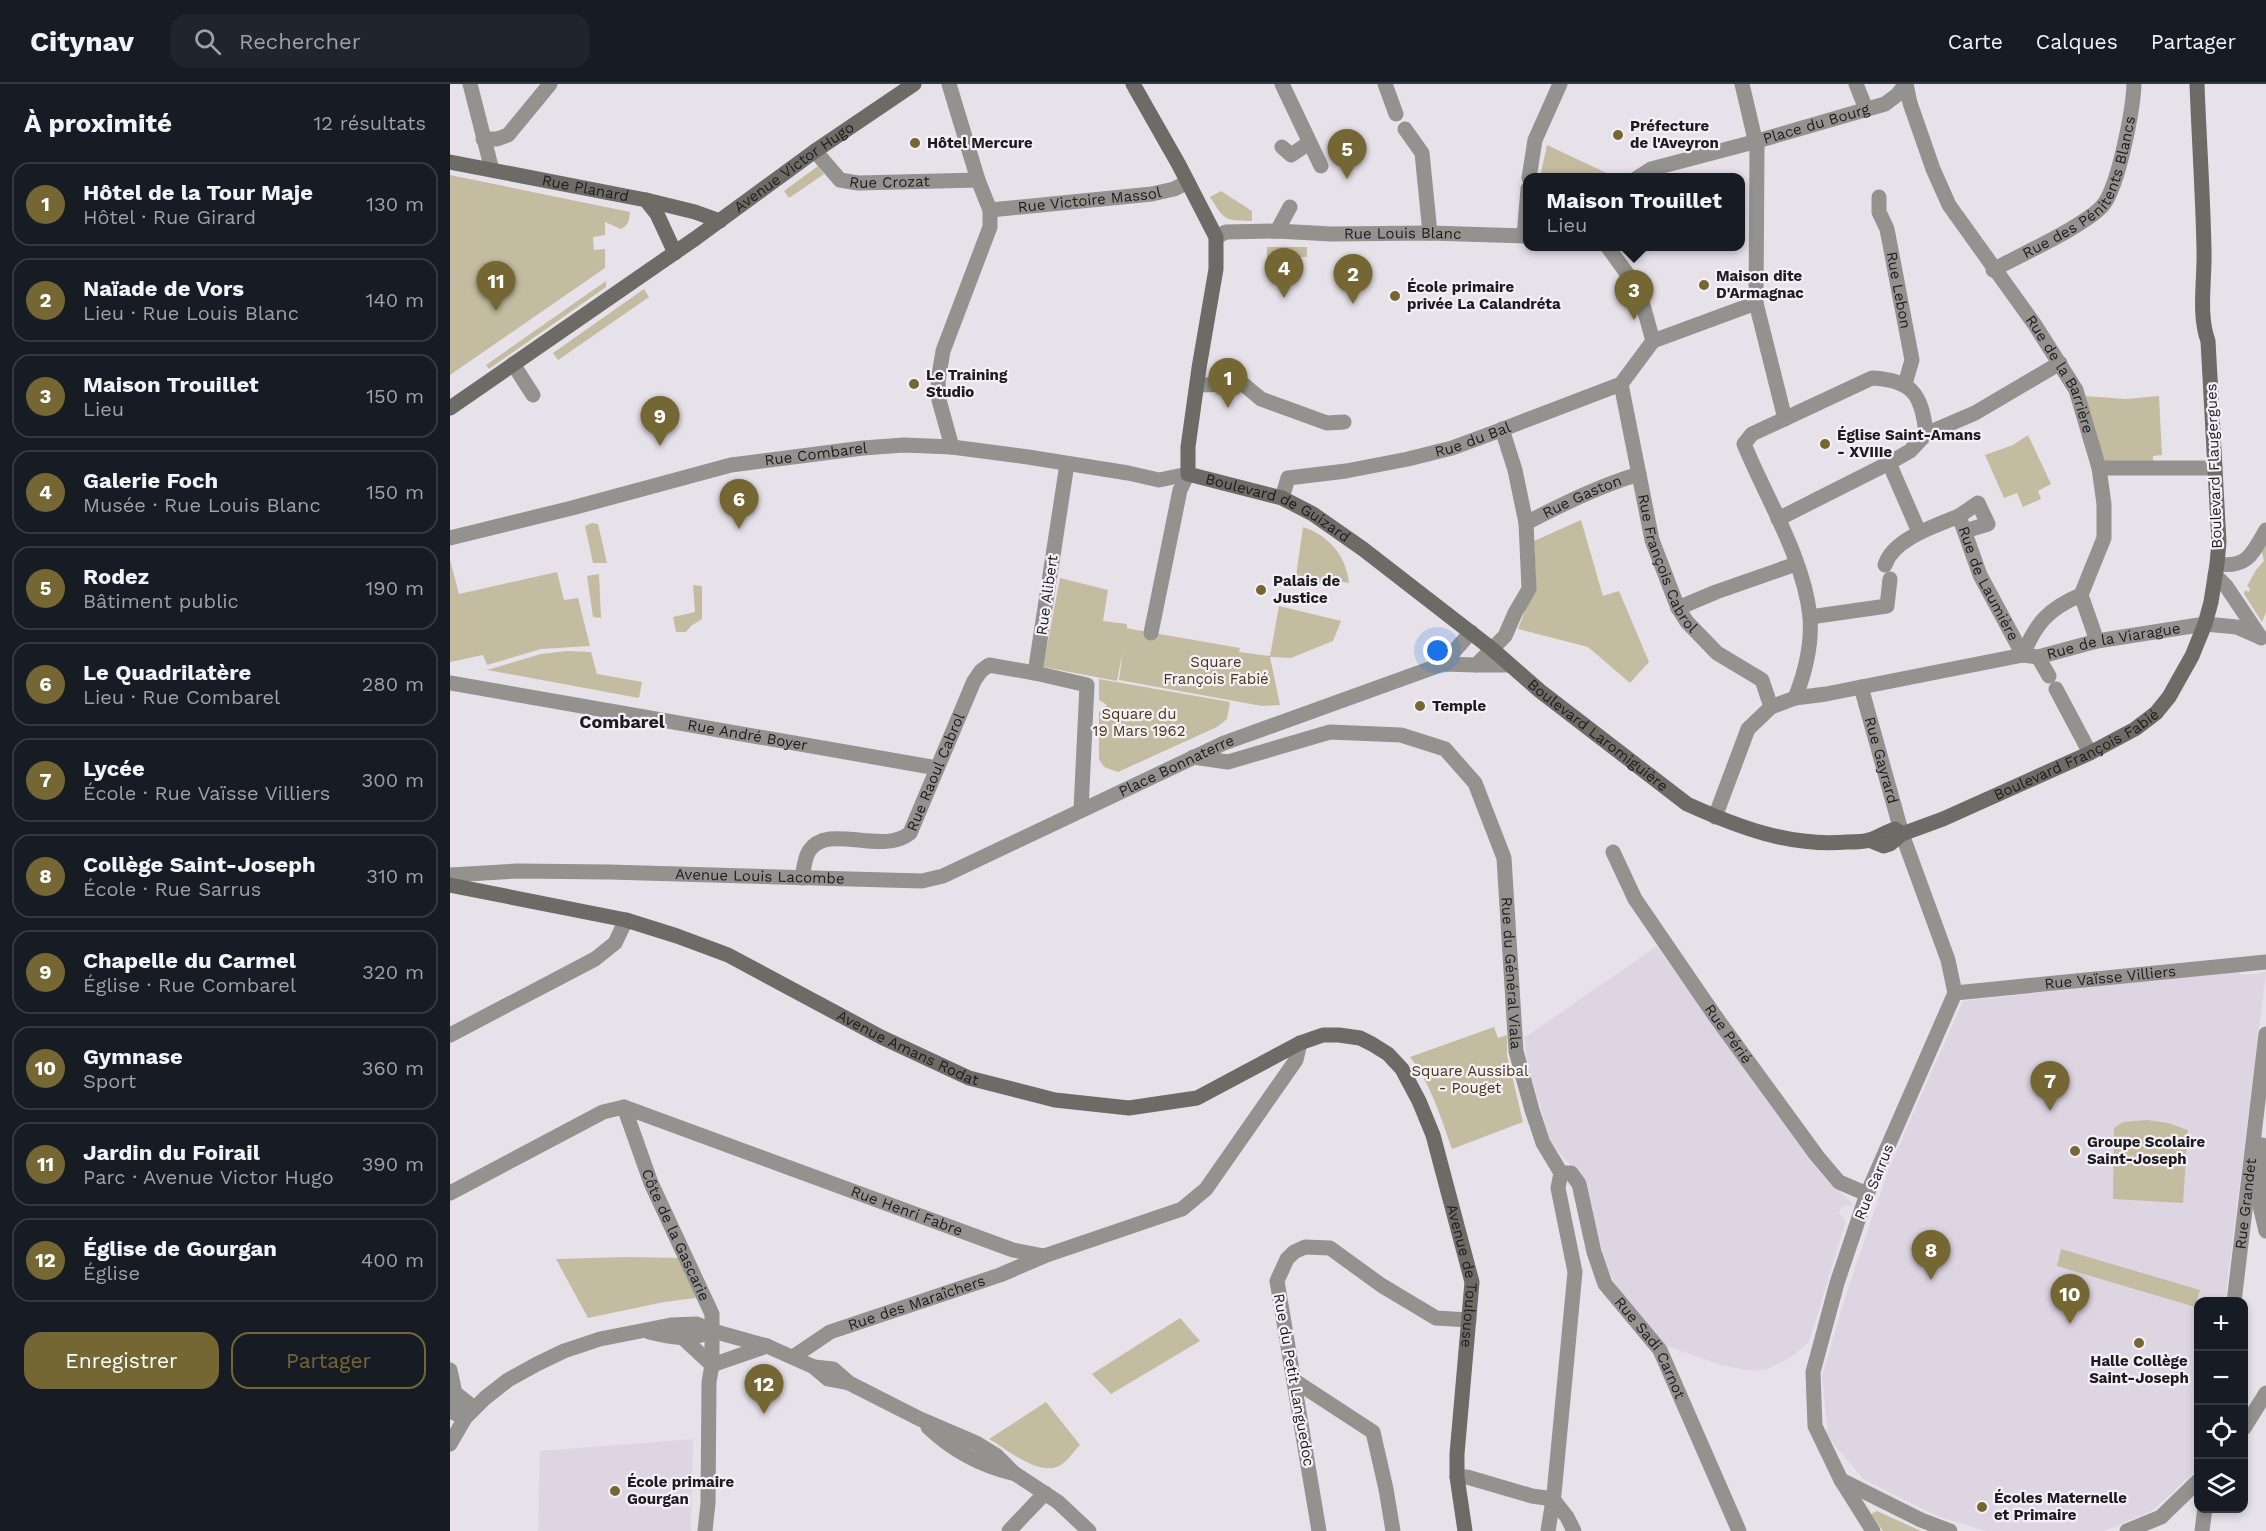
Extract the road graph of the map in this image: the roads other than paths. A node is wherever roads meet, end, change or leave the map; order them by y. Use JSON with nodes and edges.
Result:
{"nodes":[{"id":1,"x":470,"y":84,"type":"edge"},
{"id":2,"x":550,"y":84,"type":"edge"},
{"id":3,"x":914,"y":84,"type":"edge"},
{"id":4,"x":949,"y":84,"type":"edge"},
{"id":5,"x":1133,"y":84,"type":"edge"},
{"id":6,"x":1282,"y":84,"type":"edge"},
{"id":7,"x":1385,"y":84,"type":"edge"},
{"id":8,"x":1560,"y":84,"type":"edge"},
{"id":9,"x":1742,"y":84,"type":"edge"},
{"id":10,"x":1856,"y":84,"type":"edge"},
{"id":11,"x":1906,"y":84,"type":"edge"},
{"id":12,"x":2134,"y":84,"type":"edge"},
{"id":13,"x":2196,"y":84,"type":"edge"},
{"id":14,"x":1866,"y":109,"type":"junction"},
{"id":15,"x":1396,"y":114,"type":"dead end"},
{"id":16,"x":1405,"y":129,"type":"dead end"},
{"id":17,"x":483,"y":139,"type":"junction"},
{"id":18,"x":1309,"y":143,"type":"junction"},
{"id":19,"x":1755,"y":145,"type":"junction"},
{"id":20,"x":1282,"y":147,"type":"dead end"},
{"id":21,"x":815,"y":151,"type":"junction"},
{"id":22,"x":450,"y":162,"type":"edge"},
{"id":23,"x":1321,"y":166,"type":"dead end"},
{"id":24,"x":492,"y":170,"type":"junction"},
{"id":25,"x":1530,"y":173,"type":"edge"},
{"id":26,"x":1644,"y":173,"type":"edge"},
{"id":27,"x":1935,"y":176,"type":"joint"},
{"id":28,"x":978,"y":180,"type":"junction"},
{"id":29,"x":1188,"y":182,"type":"junction"},
{"id":30,"x":1879,"y":197,"type":"dead end"},
{"id":31,"x":646,"y":200,"type":"junction"},
{"id":32,"x":1290,"y":207,"type":"dead end"},
{"id":33,"x":990,"y":210,"type":"junction"},
{"id":34,"x":720,"y":221,"type":"junction"},
{"id":35,"x":1276,"y":231,"type":"junction"},
{"id":36,"x":1430,"y":234,"type":"junction"},
{"id":37,"x":1523,"y":236,"type":"edge"},
{"id":38,"x":1216,"y":237,"type":"junction"},
{"id":39,"x":1611,"y":251,"type":"edge"},
{"id":40,"x":675,"y":253,"type":"junction"},
{"id":41,"x":1994,"y":270,"type":"junction"},
{"id":42,"x":1758,"y":309,"type":"junction"},
{"id":43,"x":1653,"y":341,"type":"junction"},
{"id":44,"x":2060,"y":363,"type":"junction"},
{"id":45,"x":513,"y":364,"type":"junction"},
{"id":46,"x":1621,"y":384,"type":"junction"},
{"id":47,"x":1905,"y":384,"type":"junction"},
{"id":48,"x":1197,"y":385,"type":"junction"},
{"id":49,"x":533,"y":395,"type":"dead end"},
{"id":50,"x":450,"y":408,"type":"edge"},
{"id":51,"x":1785,"y":418,"type":"junction"},
{"id":52,"x":1344,"y":423,"type":"dead end"},
{"id":53,"x":1502,"y":429,"type":"junction"},
{"id":54,"x":1932,"y":432,"type":"junction"},
{"id":55,"x":952,"y":447,"type":"junction"},
{"id":56,"x":1889,"y":463,"type":"junction"},
{"id":57,"x":1067,"y":464,"type":"junction"},
{"id":58,"x":2099,"y":468,"type":"junction"},
{"id":59,"x":2215,"y":468,"type":"junction"},
{"id":60,"x":1188,"y":474,"type":"junction"},
{"id":61,"x":1639,"y":474,"type":"junction"},
{"id":62,"x":1282,"y":498,"type":"junction"},
{"id":63,"x":1959,"y":516,"type":"junction"},
{"id":64,"x":1778,"y":519,"type":"junction"},
{"id":65,"x":1527,"y":523,"type":"junction"},
{"id":66,"x":2266,"y":530,"type":"edge"},
{"id":67,"x":1965,"y":531,"type":"junction"},
{"id":68,"x":1919,"y":532,"type":"junction"},
{"id":69,"x":450,"y":538,"type":"edge"},
{"id":70,"x":1363,"y":549,"type":"joint"},
{"id":71,"x":1796,"y":564,"type":"junction"},
{"id":72,"x":2216,"y":570,"type":"junction"},
{"id":73,"x":2081,"y":596,"type":"junction"},
{"id":74,"x":1678,"y":608,"type":"junction"},
{"id":75,"x":1810,"y":617,"type":"junction"},
{"id":76,"x":2205,"y":624,"type":"junction"},
{"id":77,"x":1471,"y":632,"type":"junction"},
{"id":78,"x":1151,"y":633,"type":"dead end"},
{"id":79,"x":2264,"y":640,"type":"edge"},
{"id":80,"x":2097,"y":641,"type":"junction"},
{"id":81,"x":1492,"y":649,"type":"junction"},
{"id":82,"x":2030,"y":656,"type":"junction"},
{"id":83,"x":1443,"y":664,"type":"junction"},
{"id":84,"x":1476,"y":665,"type":"junction"},
{"id":85,"x":1510,"y":665,"type":"junction"},
{"id":86,"x":1035,"y":673,"type":"junction"},
{"id":87,"x":450,"y":683,"type":"edge"},
{"id":88,"x":1861,"y":687,"type":"junction"},
{"id":89,"x":1795,"y":698,"type":"junction"},
{"id":90,"x":1771,"y":707,"type":"junction"},
{"id":91,"x":2090,"y":753,"type":"junction"},
{"id":92,"x":1193,"y":757,"type":"junction"},
{"id":93,"x":937,"y":768,"type":"junction"},
{"id":94,"x":1081,"y":810,"type":"junction"},
{"id":95,"x":1715,"y":817,"type":"junction"},
{"id":96,"x":1059,"y":821,"type":"joint"},
{"id":97,"x":1902,"y":834,"type":"junction"},
{"id":98,"x":1613,"y":852,"type":"dead end"},
{"id":99,"x":450,"y":875,"type":"edge"},
{"id":100,"x":802,"y":878,"type":"junction"},
{"id":101,"x":450,"y":885,"type":"edge"},
{"id":102,"x":626,"y":920,"type":"junction"},
{"id":103,"x":2266,"y":962,"type":"edge"},
{"id":104,"x":1955,"y":993,"type":"junction"},
{"id":105,"x":2266,"y":1034,"type":"edge"},
{"id":106,"x":450,"y":1035,"type":"edge"},
{"id":107,"x":1300,"y":1043,"type":"junction"},
{"id":108,"x":1372,"y":1044,"type":"joint"},
{"id":109,"x":2262,"y":1069,"type":"junction"},
{"id":110,"x":624,"y":1107,"type":"junction"},
{"id":111,"x":1561,"y":1173,"type":"junction"},
{"id":112,"x":450,"y":1193,"type":"edge"},
{"id":113,"x":1867,"y":1194,"type":"junction"},
{"id":114,"x":2266,"y":1231,"type":"edge"},
{"id":115,"x":1044,"y":1256,"type":"junction"},
{"id":116,"x":2235,"y":1297,"type":"edge"},
{"id":117,"x":1469,"y":1320,"type":"junction"},
{"id":118,"x":643,"y":1331,"type":"junction"},
{"id":119,"x":712,"y":1331,"type":"junction"},
{"id":120,"x":729,"y":1334,"type":"junction"},
{"id":121,"x":683,"y":1338,"type":"junction"},
{"id":122,"x":767,"y":1346,"type":"junction"},
{"id":123,"x":793,"y":1357,"type":"junction"},
{"id":124,"x":717,"y":1363,"type":"junction"},
{"id":125,"x":450,"y":1370,"type":"edge"},
{"id":126,"x":1295,"y":1381,"type":"junction"},
{"id":127,"x":2266,"y":1393,"type":"edge"},
{"id":128,"x":465,"y":1418,"type":"junction"},
{"id":129,"x":2248,"y":1422,"type":"edge"},
{"id":130,"x":450,"y":1443,"type":"edge"},
{"id":131,"x":1457,"y":1477,"type":"junction"},
{"id":132,"x":1841,"y":1480,"type":"junction"},
{"id":133,"x":2194,"y":1486,"type":"edge"},
{"id":134,"x":1045,"y":1493,"type":"junction"},
{"id":135,"x":1553,"y":1499,"type":"junction"},
{"id":136,"x":2204,"y":1513,"type":"edge"},
{"id":137,"x":705,"y":1531,"type":"edge"},
{"id":138,"x":1009,"y":1531,"type":"edge"},
{"id":139,"x":1089,"y":1531,"type":"edge"},
{"id":140,"x":1319,"y":1531,"type":"edge"},
{"id":141,"x":1393,"y":1531,"type":"edge"},
{"id":142,"x":1465,"y":1531,"type":"edge"},
{"id":143,"x":1548,"y":1531,"type":"edge"},
{"id":144,"x":1574,"y":1531,"type":"edge"},
{"id":145,"x":1739,"y":1531,"type":"edge"},
{"id":146,"x":1873,"y":1531,"type":"edge"},
{"id":147,"x":1950,"y":1531,"type":"edge"},
{"id":148,"x":2127,"y":1531,"type":"edge"},
{"id":149,"x":2202,"y":1531,"type":"edge"}],
"edges":[{"from":1,"to":17,"type":"street"},
{"from":2,"to":17,"type":"street"},
{"from":3,"to":21,"type":"main road","name":"Avenue Victor Hugo"},
{"from":4,"to":28,"type":"street"},
{"from":5,"to":29,"type":"main road"},
{"from":6,"to":18,"type":"street"},
{"from":7,"to":15,"type":"street"},
{"from":8,"to":25,"type":"street"},
{"from":9,"to":19,"type":"street"},
{"from":10,"to":14,"type":"street"},
{"from":11,"to":14,"type":"street","name":"Place du Bourg"},
{"from":11,"to":27,"type":"street","name":"Place du Bourg"},
{"from":12,"to":41,"type":"street","name":"Rue des Pénitents Blancs"},
{"from":13,"to":59,"type":"main road","name":"Boulevard Flaugergues"},
{"from":14,"to":19,"type":"street","name":"Place du Bourg"},
{"from":16,"to":36,"type":"street"},
{"from":17,"to":24,"type":"street"},
{"from":18,"to":20,"type":"street"},
{"from":18,"to":23,"type":"street"},
{"from":19,"to":26,"type":"street","name":"Place du Bourg"},
{"from":19,"to":42,"type":"street","name":"Place du Bourg"},
{"from":21,"to":28,"type":"street","name":"Rue Crozat"},
{"from":21,"to":34,"type":"main road","name":"Avenue Victor Hugo"},
{"from":22,"to":24,"type":"main road","name":"Rue Planard"},
{"from":24,"to":31,"type":"main road","name":"Rue Planard"},
{"from":27,"to":41,"type":"street","name":"Rue de la Barrière"},
{"from":28,"to":33,"type":"street"},
{"from":29,"to":33,"type":"street","name":"Rue Victoire Massol"},
{"from":29,"to":38,"type":"main road"},
{"from":30,"to":47,"type":"street","name":"Rue Lebon"},
{"from":31,"to":34,"type":"main road","name":"Rue Planard"},
{"from":31,"to":40,"type":"main road"},
{"from":32,"to":35,"type":"street"},
{"from":33,"to":55,"type":"street"},
{"from":34,"to":40,"type":"main road","name":"Avenue Victor Hugo"},
{"from":35,"to":36,"type":"street","name":"Rue Louis Blanc"},
{"from":35,"to":38,"type":"street","name":"Rue Louis Blanc"},
{"from":36,"to":37,"type":"street","name":"Rue Louis Blanc"},
{"from":38,"to":48,"type":"main road"},
{"from":39,"to":43,"type":"street"},
{"from":40,"to":45,"type":"main road","name":"Avenue Victor Hugo"},
{"from":41,"to":44,"type":"street","name":"Rue de la Barrière"},
{"from":42,"to":43,"type":"street"},
{"from":42,"to":51,"type":"street","name":"Place du Bourg"},
{"from":43,"to":46,"type":"street"},
{"from":44,"to":54,"type":"street"},
{"from":44,"to":58,"type":"street","name":"Rue de la Barrière"},
{"from":45,"to":49,"type":"street"},
{"from":45,"to":50,"type":"main road","name":"Avenue Victor Hugo"},
{"from":46,"to":53,"type":"street","name":"Rue du Bal"},
{"from":46,"to":61,"type":"street","name":"Rue François Cabrol"},
{"from":47,"to":51,"type":"street"},
{"from":47,"to":54,"type":"street"},
{"from":48,"to":52,"type":"street"},
{"from":48,"to":60,"type":"main road"},
{"from":51,"to":64,"type":"street"},
{"from":53,"to":62,"type":"street","name":"Rue du Bal"},
{"from":53,"to":65,"type":"street"},
{"from":54,"to":56,"type":"street"},
{"from":55,"to":57,"type":"street","name":"Rue Combarel"},
{"from":55,"to":69,"type":"street","name":"Rue Combarel"},
{"from":56,"to":64,"type":"street"},
{"from":56,"to":68,"type":"street"},
{"from":57,"to":60,"type":"street","name":"Rue Combarel"},
{"from":57,"to":86,"type":"street","name":"Rue Alibert"},
{"from":58,"to":59,"type":"street"},
{"from":58,"to":73,"type":"street","name":"Rue de la Barrière"},
{"from":59,"to":72,"type":"main road","name":"Boulevard Flaugergues"},
{"from":60,"to":62,"type":"main road","name":"Boulevard de Guizard"},
{"from":60,"to":78,"type":"street"},
{"from":61,"to":65,"type":"street","name":"Rue Gaston"},
{"from":61,"to":74,"type":"street","name":"Rue François Cabrol"},
{"from":62,"to":70,"type":"main road","name":"Boulevard de Guizard"},
{"from":63,"to":67,"type":"street","name":"Rue de Laumière"},
{"from":63,"to":67,"type":"street"},
{"from":63,"to":68,"type":"street","name":"Rue de Laumière"},
{"from":64,"to":71,"type":"street"},
{"from":65,"to":81,"type":"street"},
{"from":66,"to":72,"type":"street"},
{"from":67,"to":82,"type":"street","name":"Rue de Laumière"},
{"from":68,"to":75,"type":"street","name":"Rue de Laumière"},
{"from":70,"to":77,"type":"main road","name":"Boulevard Laromiguière"},
{"from":71,"to":74,"type":"street"},
{"from":71,"to":75,"type":"street"},
{"from":72,"to":76,"type":"main road","name":"Boulevard Flaugergues"},
{"from":72,"to":79,"type":"street"},
{"from":73,"to":80,"type":"street"},
{"from":73,"to":82,"type":"street"},
{"from":74,"to":90,"type":"street","name":"Rue François Cabrol"},
{"from":75,"to":89,"type":"street"},
{"from":76,"to":79,"type":"street"},
{"from":76,"to":80,"type":"street","name":"Rue de la Viarague"},
{"from":76,"to":91,"type":"main road","name":"Boulevard François Fabié"},
{"from":77,"to":81,"type":"main road","name":"Boulevard Laromiguière"},
{"from":77,"to":83,"type":"street"},
{"from":80,"to":82,"type":"street","name":"Rue de la Viarague"},
{"from":81,"to":84,"type":"street"},
{"from":81,"to":85,"type":"main road","name":"Boulevard Laromiguière"},
{"from":82,"to":88,"type":"street","name":"Rue de la Viarague"},
{"from":82,"to":91,"type":"street","name":"Rue de Laumière"},
{"from":83,"to":84,"type":"street"},
{"from":83,"to":92,"type":"street","name":"Place Bonnaterre"},
{"from":84,"to":85,"type":"street"},
{"from":85,"to":95,"type":"main road","name":"Boulevard Laromiguière"},
{"from":86,"to":93,"type":"street","name":"Rue Raoul Cabrol"},
{"from":86,"to":94,"type":"street"},
{"from":87,"to":93,"type":"street","name":"Rue André Boyer"},
{"from":88,"to":89,"type":"street","name":"Rue de la Viarague"},
{"from":88,"to":97,"type":"street","name":"Rue Gayrard"},
{"from":89,"to":90,"type":"street","name":"Rue de la Viarague"},
{"from":90,"to":95,"type":"street"},
{"from":91,"to":97,"type":"main road","name":"Boulevard François Fabié"},
{"from":92,"to":94,"type":"street","name":"Place Bonnaterre"},
{"from":92,"to":111,"type":"street","name":"Rue du Général Viala"},
{"from":93,"to":100,"type":"street","name":"Rue Raoul Cabrol"},
{"from":94,"to":96,"type":"street","name":"Place Bonnaterre"},
{"from":95,"to":97,"type":"main road","name":"Boulevard Laromiguière"},
{"from":96,"to":100,"type":"street","name":"Avenue Louis Lacombe"},
{"from":97,"to":104,"type":"street"},
{"from":98,"to":113,"type":"street","name":"Rue Périé"},
{"from":99,"to":100,"type":"street","name":"Avenue Louis Lacombe"},
{"from":101,"to":102,"type":"main road","name":"Avenue Amans Rodat"},
{"from":102,"to":106,"type":"street"},
{"from":102,"to":107,"type":"main road","name":"Avenue Amans Rodat"},
{"from":103,"to":104,"type":"street","name":"Rue Vaïsse Villiers"},
{"from":104,"to":113,"type":"street","name":"Rue Sarrus"},
{"from":105,"to":109,"type":"street","name":"Rue Grandet"},
{"from":107,"to":108,"type":"main road","name":"Avenue Amans Rodat"},
{"from":107,"to":115,"type":"street","name":"Rue Henri Fabre"},
{"from":108,"to":117,"type":"main road","name":"Avenue de Toulouse"},
{"from":109,"to":114,"type":"street"},
{"from":109,"to":116,"type":"street","name":"Rue Grandet"},
{"from":110,"to":112,"type":"street"},
{"from":110,"to":115,"type":"street","name":"Rue Henri Fabre"},
{"from":110,"to":119,"type":"street","name":"Côte de la Gascarie"},
{"from":111,"to":135,"type":"street","name":"Rue du Général Viala"},
{"from":111,"to":145,"type":"street","name":"Rue Sadi Carnot"},
{"from":113,"to":132,"type":"street","name":"Rue Sarrus"},
{"from":115,"to":123,"type":"street","name":"Rue des Maraîchers"},
{"from":117,"to":126,"type":"street","name":"Rue du Petit Languedoc"},
{"from":117,"to":131,"type":"main road","name":"Avenue de Toulouse"},
{"from":118,"to":119,"type":"street"},
{"from":118,"to":121,"type":"street"},
{"from":118,"to":128,"type":"street"},
{"from":119,"to":120,"type":"street"},
{"from":119,"to":121,"type":"street"},
{"from":119,"to":124,"type":"street","name":"Côte de la Gascarie"},
{"from":120,"to":122,"type":"street"},
{"from":120,"to":124,"type":"street","name":"Côte de la Gascarie"},
{"from":121,"to":124,"type":"street"},
{"from":122,"to":123,"type":"street"},
{"from":122,"to":124,"type":"street"},
{"from":123,"to":134,"type":"street"},
{"from":124,"to":137,"type":"street","name":"Côte de la Gascarie"},
{"from":125,"to":128,"type":"street"},
{"from":126,"to":140,"type":"street","name":"Rue du Petit Languedoc"},
{"from":126,"to":141,"type":"street"},
{"from":127,"to":129,"type":"street"},
{"from":128,"to":130,"type":"street"},
{"from":131,"to":135,"type":"street"},
{"from":131,"to":142,"type":"main road","name":"Avenue de Toulouse"},
{"from":132,"to":146,"type":"street","name":"Rue Sarrus"},
{"from":132,"to":147,"type":"street"},
{"from":133,"to":148,"type":"street"},
{"from":134,"to":138,"type":"street"},
{"from":134,"to":139,"type":"street"},
{"from":135,"to":143,"type":"street","name":"Rue du Général Viala"},
{"from":135,"to":144,"type":"street"},
{"from":136,"to":149,"type":"street"}]}
